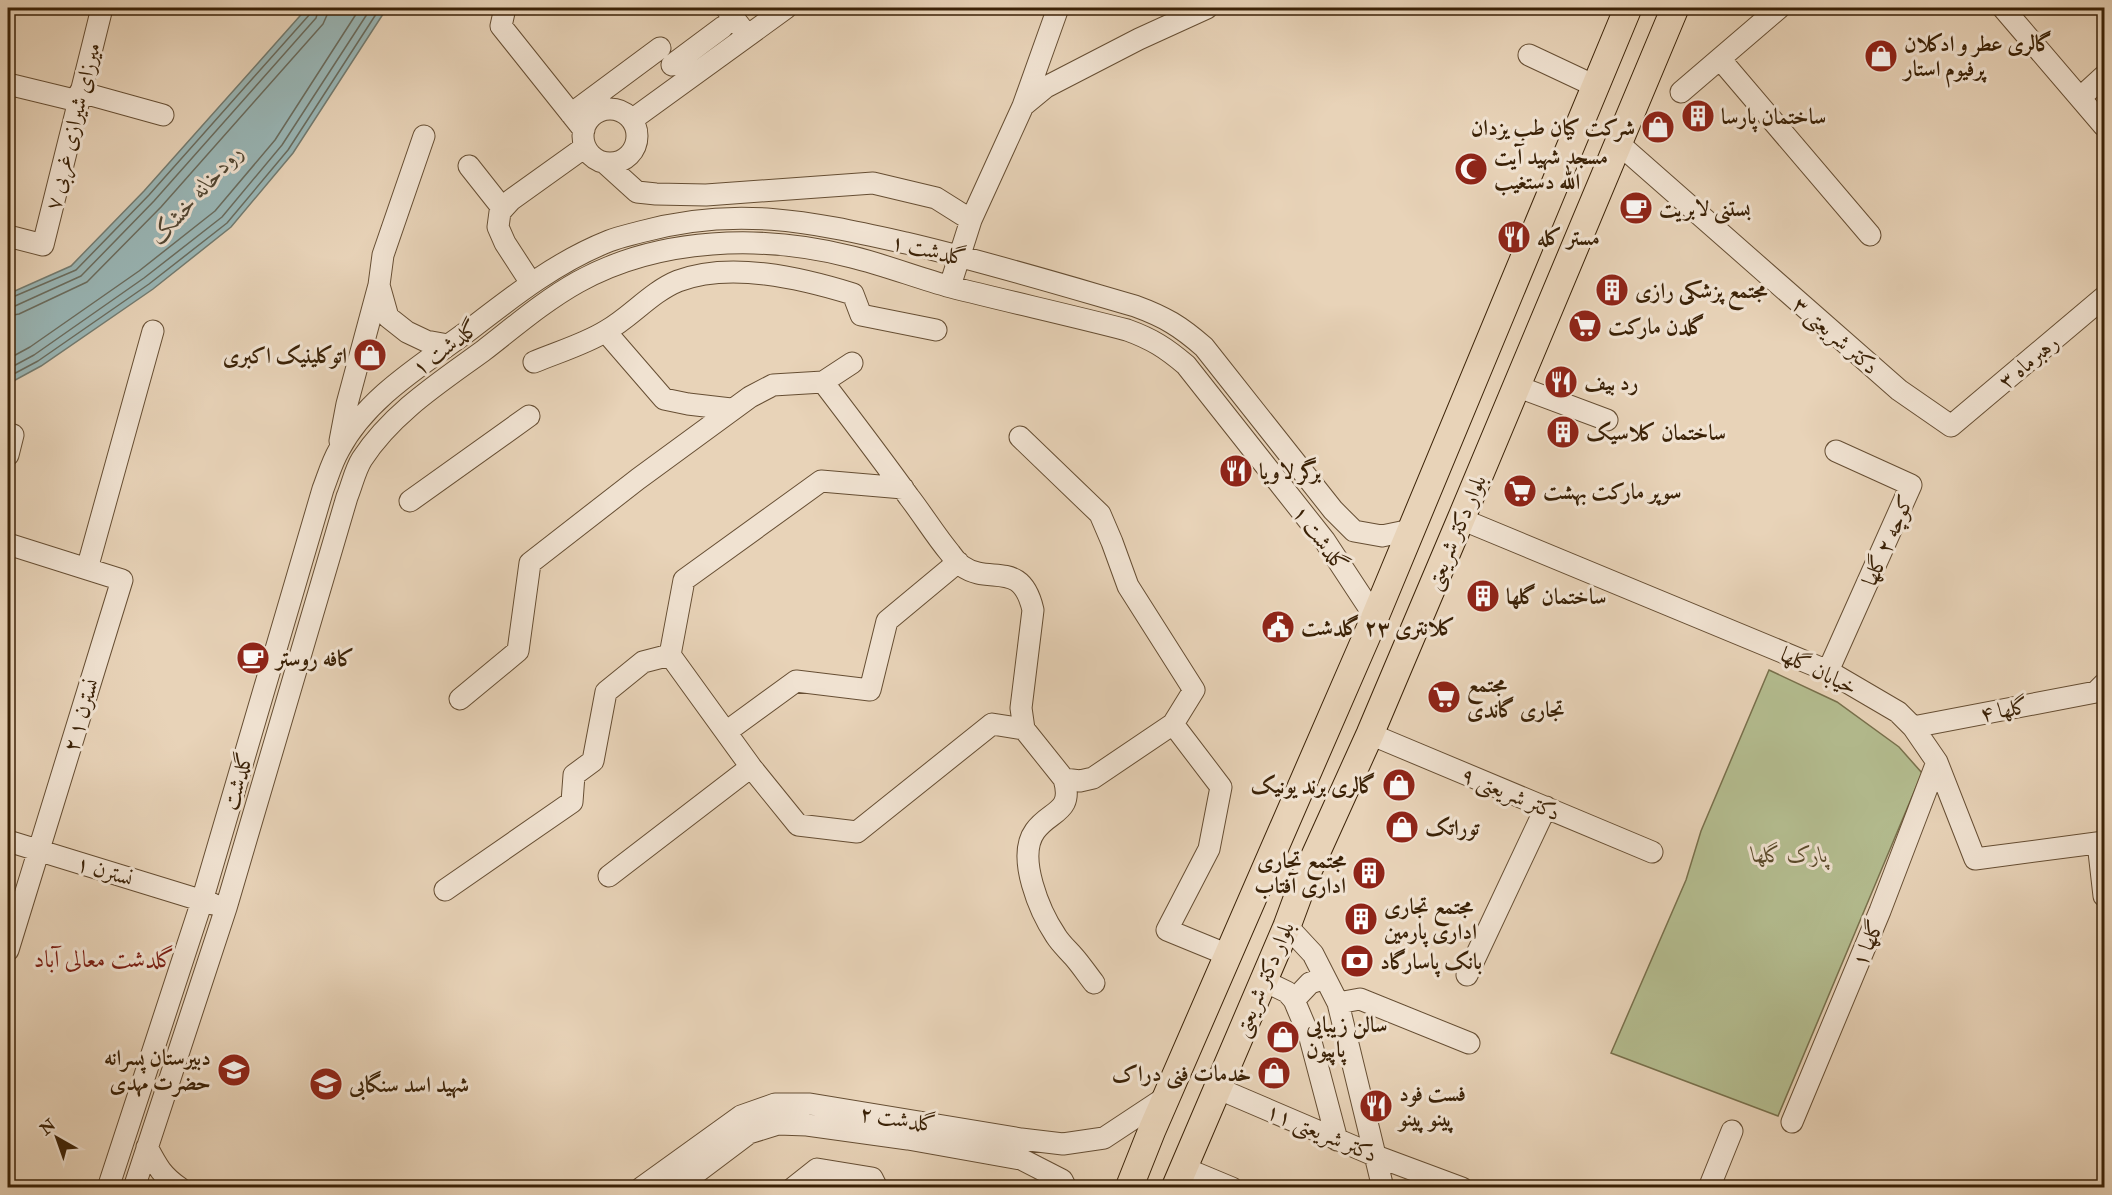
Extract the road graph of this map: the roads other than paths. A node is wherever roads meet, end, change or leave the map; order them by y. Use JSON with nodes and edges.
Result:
{"nodes":[{"id":1,"x":102,"y":8,"type":"edge"},
{"id":2,"x":505,"y":8,"type":"edge"},
{"id":3,"x":786,"y":8,"type":"edge"},
{"id":4,"x":1058,"y":8,"type":"edge"},
{"id":5,"x":1208,"y":8,"type":"edge"},
{"id":6,"x":1628,"y":8,"type":"edge"},
{"id":7,"x":1675,"y":8,"type":"edge"},
{"id":8,"x":1779,"y":8,"type":"edge"},
{"id":9,"x":2003,"y":8,"type":"edge"},
{"id":10,"x":725,"y":17,"type":"edge"},
{"id":11,"x":747,"y":35,"type":"junction"},
{"id":12,"x":1529,"y":55,"type":"dead end"},
{"id":13,"x":667,"y":58,"type":"junction"},
{"id":14,"x":1720,"y":59,"type":"junction"},
{"id":15,"x":2104,"y":76,"type":"edge"},
{"id":16,"x":8,"y":84,"type":"edge"},
{"id":17,"x":1595,"y":86,"type":"junction"},
{"id":18,"x":1681,"y":92,"type":"dead end"},
{"id":19,"x":79,"y":97,"type":"junction"},
{"id":20,"x":2080,"y":98,"type":"junction"},
{"id":21,"x":1023,"y":106,"type":"junction"},
{"id":22,"x":163,"y":115,"type":"dead end"},
{"id":23,"x":633,"y":119,"type":"junction"},
{"id":24,"x":2104,"y":126,"type":"edge"},
{"id":25,"x":580,"y":130,"type":"junction"},
{"id":26,"x":424,"y":136,"type":"dead end"},
{"id":27,"x":1618,"y":143,"type":"junction"},
{"id":28,"x":605,"y":163,"type":"junction"},
{"id":29,"x":469,"y":166,"type":"dead end"},
{"id":30,"x":503,"y":209,"type":"junction"},
{"id":31,"x":971,"y":220,"type":"junction"},
{"id":32,"x":1870,"y":235,"type":"dead end"},
{"id":33,"x":8,"y":236,"type":"edge"},
{"id":34,"x":959,"y":255,"type":"junction"},
{"id":35,"x":380,"y":281,"type":"junction"},
{"id":36,"x":531,"y":283,"type":"junction"},
{"id":37,"x":950,"y":286,"type":"junction"},
{"id":38,"x":2104,"y":297,"type":"edge"},
{"id":39,"x":936,"y":330,"type":"dead end"},
{"id":40,"x":153,"y":331,"type":"dead end"},
{"id":41,"x":606,"y":332,"type":"junction"},
{"id":42,"x":448,"y":345,"type":"junction"},
{"id":43,"x":1485,"y":351,"type":"junction"},
{"id":44,"x":534,"y":362,"type":"dead end"},
{"id":45,"x":852,"y":363,"type":"dead end"},
{"id":46,"x":1520,"y":377,"type":"junction"},
{"id":47,"x":824,"y":382,"type":"junction"},
{"id":48,"x":390,"y":389,"type":"joint"},
{"id":49,"x":407,"y":408,"type":"joint"},
{"id":50,"x":731,"y":409,"type":"junction"},
{"id":51,"x":529,"y":416,"type":"dead end"},
{"id":52,"x":1607,"y":420,"type":"dead end"},
{"id":53,"x":1951,"y":426,"type":"joint"},
{"id":54,"x":1020,"y":437,"type":"dead end"},
{"id":55,"x":1278,"y":441,"type":"junction"},
{"id":56,"x":338,"y":450,"type":"junction"},
{"id":57,"x":1836,"y":451,"type":"dead end"},
{"id":58,"x":1259,"y":457,"type":"junction"},
{"id":59,"x":903,"y":488,"type":"junction"},
{"id":60,"x":410,"y":501,"type":"dead end"},
{"id":61,"x":1461,"y":519,"type":"junction"},
{"id":62,"x":1412,"y":530,"type":"junction"},
{"id":63,"x":8,"y":544,"type":"edge"},
{"id":64,"x":958,"y":562,"type":"junction"},
{"id":65,"x":87,"y":569,"type":"junction"},
{"id":66,"x":1375,"y":617,"type":"junction"},
{"id":67,"x":670,"y":655,"type":"junction"},
{"id":68,"x":1828,"y":671,"type":"junction"},
{"id":69,"x":2100,"y":688,"type":"edge"},
{"id":70,"x":460,"y":699,"type":"dead end"},
{"id":71,"x":1173,"y":724,"type":"junction"},
{"id":72,"x":1913,"y":727,"type":"junction"},
{"id":73,"x":1024,"y":729,"type":"junction"},
{"id":74,"x":726,"y":732,"type":"junction"},
{"id":75,"x":252,"y":733,"type":"junction"},
{"id":76,"x":1370,"y":734,"type":"junction"},
{"id":77,"x":276,"y":739,"type":"junction"},
{"id":78,"x":1937,"y":762,"type":"junction"},
{"id":79,"x":751,"y":767,"type":"junction"},
{"id":80,"x":1064,"y":779,"type":"junction"},
{"id":81,"x":1546,"y":807,"type":"junction"},
{"id":82,"x":8,"y":841,"type":"edge"},
{"id":83,"x":2101,"y":843,"type":"edge"},
{"id":84,"x":37,"y":849,"type":"junction"},
{"id":85,"x":1652,"y":852,"type":"dead end"},
{"id":86,"x":609,"y":876,"type":"dead end"},
{"id":87,"x":445,"y":890,"type":"dead end"},
{"id":88,"x":2104,"y":896,"type":"edge"},
{"id":89,"x":202,"y":901,"type":"junction"},
{"id":90,"x":226,"y":908,"type":"junction"},
{"id":91,"x":1287,"y":926,"type":"junction"},
{"id":92,"x":8,"y":950,"type":"edge"},
{"id":93,"x":1228,"y":955,"type":"junction"},
{"id":94,"x":1467,"y":975,"type":"dead end"},
{"id":95,"x":1325,"y":978,"type":"junction"},
{"id":96,"x":1262,"y":980,"type":"junction"},
{"id":97,"x":1094,"y":983,"type":"dead end"},
{"id":98,"x":1294,"y":1000,"type":"junction"},
{"id":99,"x":1338,"y":1003,"type":"junction"},
{"id":100,"x":1469,"y":1043,"type":"dead end"},
{"id":101,"x":1217,"y":1088,"type":"junction"},
{"id":102,"x":1166,"y":1097,"type":"junction"},
{"id":103,"x":1792,"y":1122,"type":"dead end"},
{"id":104,"x":1732,"y":1131,"type":"dead end"},
{"id":105,"x":1337,"y":1140,"type":"junction"},
{"id":106,"x":147,"y":1147,"type":"junction"},
{"id":107,"x":1376,"y":1156,"type":"junction"},
{"id":108,"x":1180,"y":1178,"type":"edge"},
{"id":109,"x":108,"y":1185,"type":"edge"},
{"id":110,"x":135,"y":1187,"type":"edge"},
{"id":111,"x":180,"y":1188,"type":"edge"},
{"id":112,"x":641,"y":1188,"type":"edge"},
{"id":113,"x":676,"y":1188,"type":"edge"},
{"id":114,"x":793,"y":1188,"type":"edge"},
{"id":115,"x":877,"y":1188,"type":"edge"},
{"id":116,"x":1066,"y":1188,"type":"edge"},
{"id":117,"x":1129,"y":1188,"type":"edge"},
{"id":118,"x":1232,"y":1188,"type":"edge"},
{"id":119,"x":1383,"y":1188,"type":"edge"},
{"id":120,"x":1462,"y":1188,"type":"edge"},
{"id":121,"x":1709,"y":1188,"type":"edge"}],
"edges":[{"from":1,"to":19,"type":"street","name":"۷ میرزای شیرازی غربی"},
{"from":2,"to":25,"type":"street"},
{"from":3,"to":11,"type":"street"},
{"from":4,"to":21,"type":"street"},
{"from":5,"to":21,"type":"street"},
{"from":6,"to":17,"type":"main road","name":"بلوار دکتر شریعتی"},
{"from":7,"to":27,"type":"main road","name":"بلوار دکتر شریعتی"},
{"from":8,"to":14,"type":"street"},
{"from":9,"to":20,"type":"street"},
{"from":10,"to":11,"type":"street"},
{"from":10,"to":13,"type":"street"},
{"from":11,"to":13,"type":"street"},
{"from":12,"to":17,"type":"street"},
{"from":13,"to":23,"type":"street"},
{"from":13,"to":25,"type":"street"},
{"from":14,"to":18,"type":"street"},
{"from":14,"to":32,"type":"street"},
{"from":15,"to":20,"type":"street"},
{"from":16,"to":19,"type":"street"},
{"from":17,"to":43,"type":"main road","name":"بلوار دکتر شریعتی"},
{"from":19,"to":22,"type":"street"},
{"from":19,"to":33,"type":"street","name":"۷ میرزای شیرازی غربی"},
{"from":20,"to":24,"type":"street"},
{"from":21,"to":31,"type":"street"},
{"from":23,"to":25,"type":"street"},
{"from":23,"to":28,"type":"street"},
{"from":25,"to":28,"type":"street"},
{"from":25,"to":30,"type":"street"},
{"from":26,"to":35,"type":"street"},
{"from":27,"to":46,"type":"main road","name":"بلوار دکتر شریعتی"},
{"from":27,"to":53,"type":"street","name":"۳ دکتر شریعتی"},
{"from":28,"to":31,"type":"street"},
{"from":29,"to":30,"type":"street"},
{"from":30,"to":36,"type":"street"},
{"from":31,"to":34,"type":"street"},
{"from":34,"to":36,"type":"street","name":"گلدشت ۱"},
{"from":34,"to":37,"type":"street"},
{"from":34,"to":55,"type":"street","name":"گلدشت ۱"},
{"from":35,"to":42,"type":"street"},
{"from":35,"to":56,"type":"street"},
{"from":36,"to":42,"type":"street","name":"گلدشت ۱"},
{"from":37,"to":49,"type":"street","name":"گلدشت ۱"},
{"from":37,"to":58,"type":"street","name":"گلدشت ۱"},
{"from":38,"to":53,"type":"street","name":"۳ رهبرماه"},
{"from":39,"to":41,"type":"street"},
{"from":40,"to":65,"type":"street"},
{"from":41,"to":44,"type":"street"},
{"from":41,"to":50,"type":"street"},
{"from":42,"to":48,"type":"street","name":"گلدشت ۱"},
{"from":43,"to":46,"type":"main road"},
{"from":43,"to":62,"type":"main road","name":"بلوار دکتر شریعتی"},
{"from":45,"to":47,"type":"street"},
{"from":46,"to":52,"type":"street"},
{"from":46,"to":61,"type":"main road","name":"بلوار دکتر شریعتی"},
{"from":47,"to":50,"type":"street"},
{"from":47,"to":59,"type":"street"},
{"from":48,"to":56,"type":"street","name":"گلدشت"},
{"from":49,"to":77,"type":"street","name":"گلدشت"},
{"from":50,"to":70,"type":"street"},
{"from":51,"to":60,"type":"street"},
{"from":54,"to":71,"type":"street"},
{"from":55,"to":58,"type":"street"},
{"from":55,"to":62,"type":"street","name":"گلدشت ۱"},
{"from":56,"to":75,"type":"street","name":"گلدشت"},
{"from":57,"to":68,"type":"street","name":"کوچه ۲ گلها"},
{"from":58,"to":66,"type":"street","name":"گلدشت ۱"},
{"from":59,"to":64,"type":"street"},
{"from":59,"to":67,"type":"street"},
{"from":61,"to":68,"type":"street","name":"خیابان گلها"},
{"from":61,"to":76,"type":"main road","name":"بلوار دکتر شریعتی"},
{"from":62,"to":66,"type":"main road","name":"بلوار دکتر شریعتی"},
{"from":63,"to":65,"type":"street"},
{"from":64,"to":73,"type":"street"},
{"from":64,"to":74,"type":"street"},
{"from":65,"to":84,"type":"street","name":"۲ نسترن ۱"},
{"from":66,"to":93,"type":"main road","name":"بلوار دکتر شریعتی"},
{"from":67,"to":74,"type":"street"},
{"from":67,"to":87,"type":"street"},
{"from":68,"to":72,"type":"street","name":"خیابان گلها"},
{"from":69,"to":72,"type":"street","name":"۴ گلها"},
{"from":71,"to":80,"type":"street"},
{"from":71,"to":93,"type":"street"},
{"from":72,"to":78,"type":"street","name":"خیابان گلها"},
{"from":73,"to":79,"type":"street"},
{"from":73,"to":80,"type":"street"},
{"from":74,"to":79,"type":"street"},
{"from":75,"to":77,"type":"street"},
{"from":75,"to":89,"type":"street","name":"گلدشت"},
{"from":76,"to":81,"type":"street","name":"دکتر شریعتی ۹"},
{"from":76,"to":91,"type":"main road","name":"بلوار دکتر شریعتی"},
{"from":77,"to":90,"type":"street","name":"گلدشت"},
{"from":78,"to":83,"type":"street","name":"خیابان گلها"},
{"from":78,"to":103,"type":"street","name":"۱ گلها"},
{"from":79,"to":86,"type":"street"},
{"from":80,"to":97,"type":"street"},
{"from":81,"to":85,"type":"street","name":"دکتر شریعتی ۹"},
{"from":81,"to":94,"type":"street"},
{"from":82,"to":84,"type":"street","name":"نسترن ۱"},
{"from":83,"to":88,"type":"street"},
{"from":84,"to":89,"type":"street","name":"نسترن ۱"},
{"from":84,"to":92,"type":"street","name":"۲ نسترن ۱"},
{"from":89,"to":90,"type":"street","name":"نسترن ۱"},
{"from":89,"to":109,"type":"street","name":"گلدشت"},
{"from":90,"to":106,"type":"street","name":"گلدشت"},
{"from":91,"to":95,"type":"street"},
{"from":91,"to":96,"type":"main road","name":"بلوار دکتر شریعتی"},
{"from":93,"to":102,"type":"main road","name":"بلوار دکتر شریعتی"},
{"from":95,"to":98,"type":"street"},
{"from":95,"to":99,"type":"street"},
{"from":96,"to":98,"type":"street"},
{"from":96,"to":101,"type":"main road","name":"بلوار دکتر شریعتی"},
{"from":98,"to":105,"type":"street"},
{"from":99,"to":100,"type":"street"},
{"from":99,"to":107,"type":"street"},
{"from":101,"to":105,"type":"street","name":"۱۱ دکتر شریعتی"},
{"from":101,"to":108,"type":"main road","name":"بلوار دکتر شریعتی"},
{"from":102,"to":112,"type":"street","name":"گلدشت ۲"},
{"from":102,"to":117,"type":"main road","name":"بلوار دکتر شریعتی"},
{"from":104,"to":121,"type":"street"},
{"from":105,"to":107,"type":"street","name":"۱۱ دکتر شریعتی"},
{"from":106,"to":110,"type":"street","name":"گلدشت"},
{"from":106,"to":111,"type":"street"},
{"from":107,"to":119,"type":"street"},
{"from":107,"to":120,"type":"street","name":"۱۱ دکتر شریعتی"},
{"from":108,"to":118,"type":"street"},
{"from":109,"to":110,"type":"street"},
{"from":113,"to":116,"type":"street","name":"گلدشت ۲"},
{"from":114,"to":115,"type":"street"}]}
